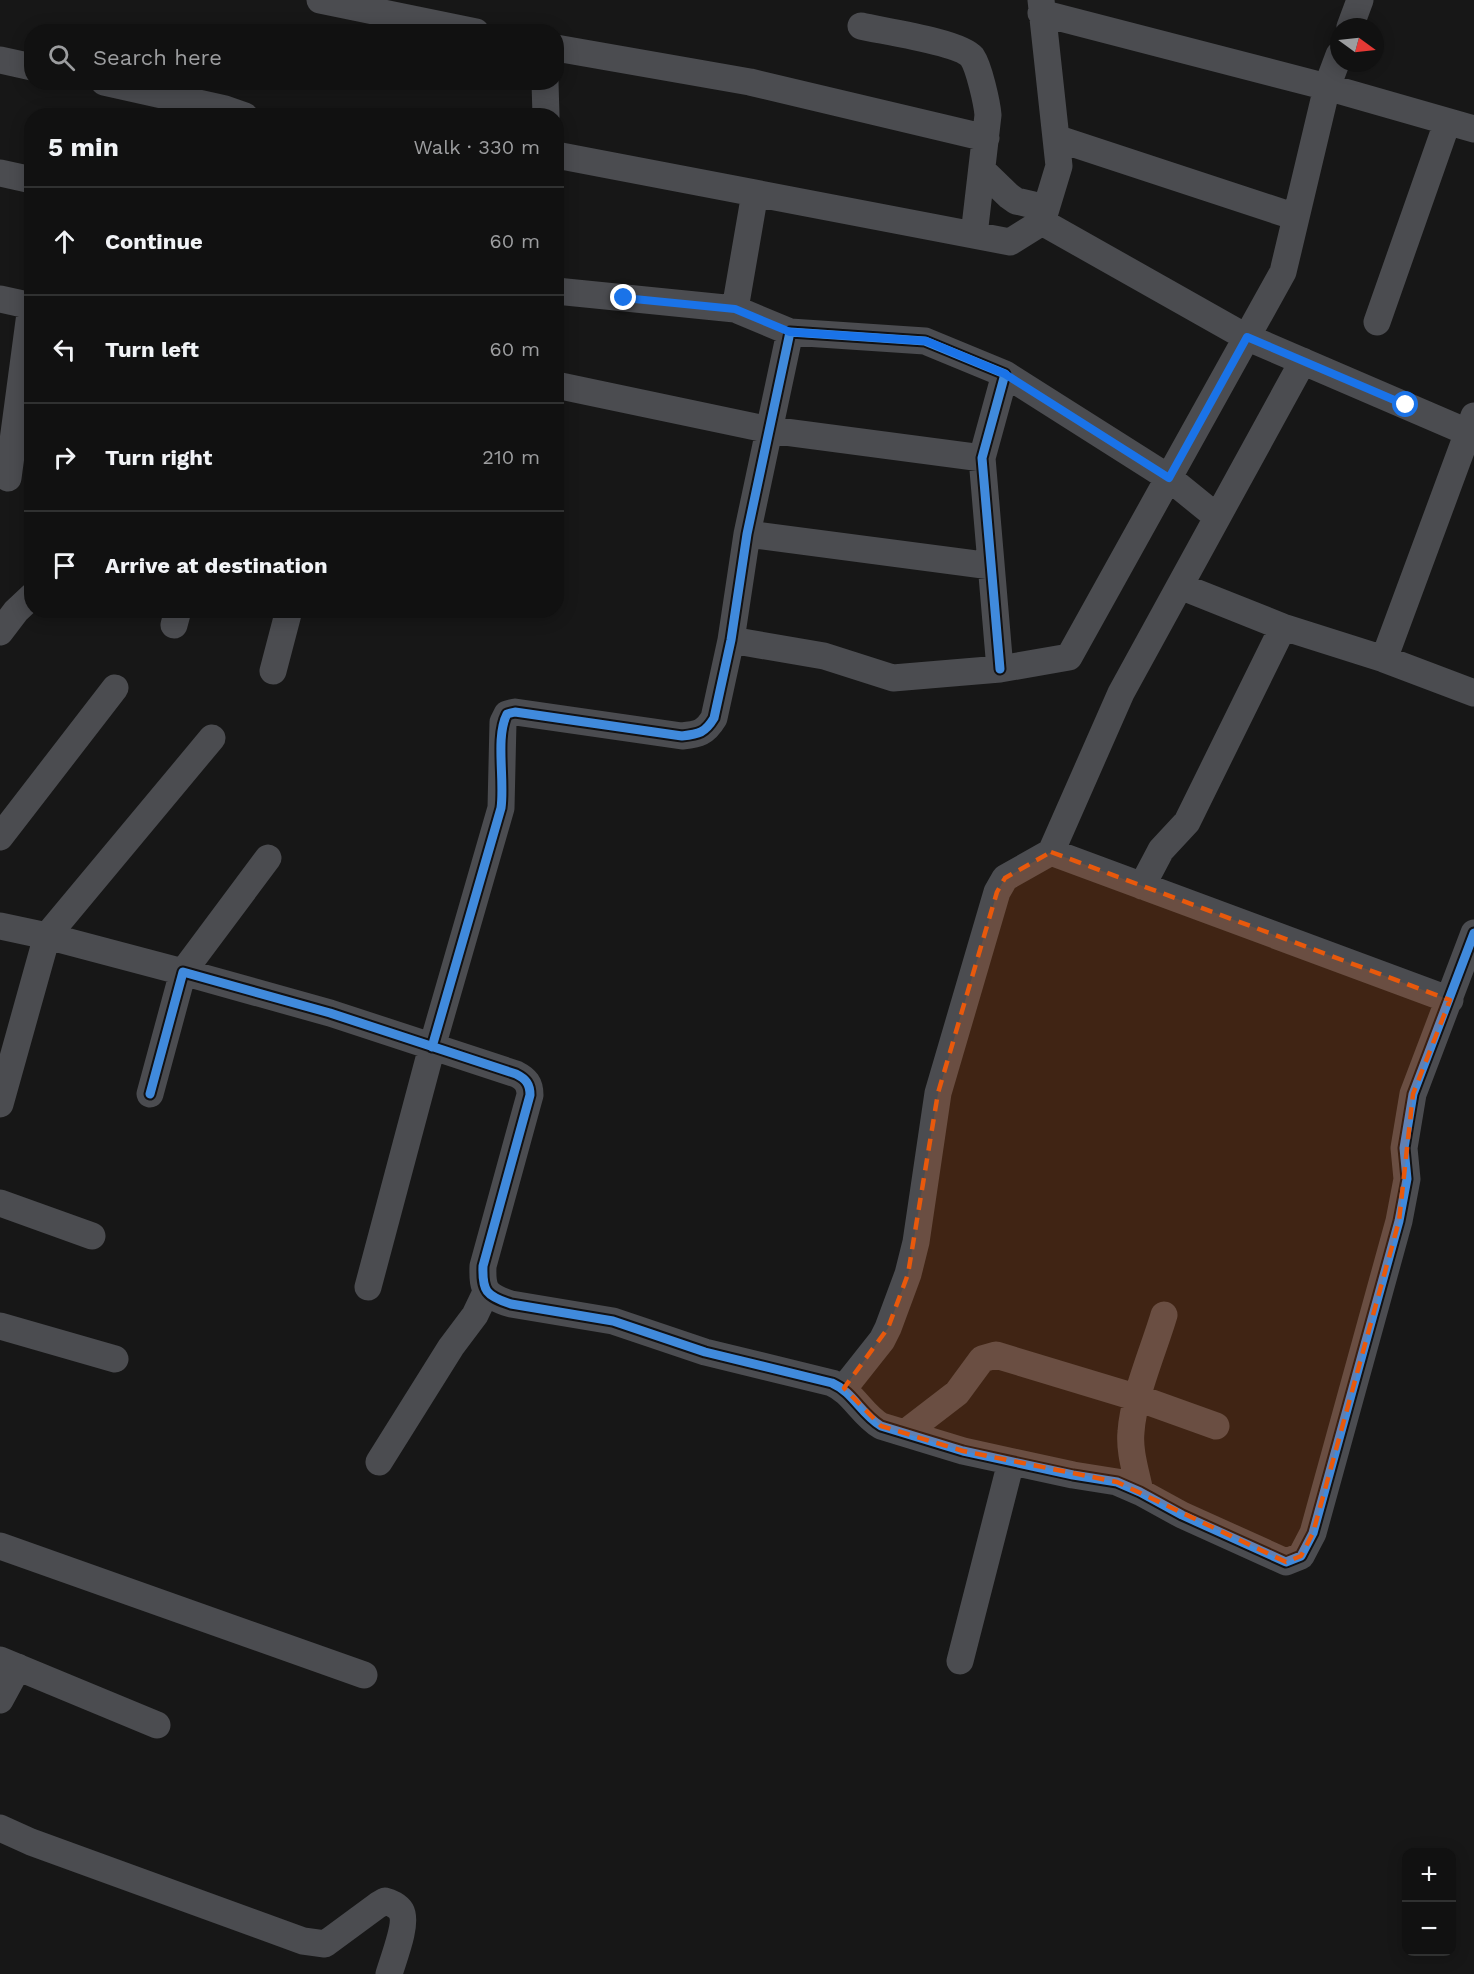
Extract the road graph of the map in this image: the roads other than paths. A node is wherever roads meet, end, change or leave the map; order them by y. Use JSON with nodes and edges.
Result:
{"nodes":[{"id":1,"x":320,"y":0,"type":"edge"},
{"id":2,"x":1360,"y":0,"type":"edge"},
{"id":3,"x":1041,"y":7,"type":"edge"},
{"id":4,"x":1353,"y":18,"type":"edge"},
{"id":5,"x":437,"y":24,"type":"edge"},
{"id":6,"x":861,"y":26,"type":"dead end"},
{"id":7,"x":564,"y":49,"type":"edge"},
{"id":8,"x":0,"y":60,"type":"edge"},
{"id":9,"x":24,"y":65,"type":"edge"},
{"id":10,"x":1333,"y":72,"type":"edge"},
{"id":11,"x":1327,"y":87,"type":"junction"},
{"id":12,"x":139,"y":90,"type":"edge"},
{"id":13,"x":545,"y":90,"type":"edge"},
{"id":14,"x":218,"y":108,"type":"edge"},
{"id":15,"x":546,"y":108,"type":"edge"},
{"id":16,"x":1447,"y":123,"type":"junction"},
{"id":17,"x":1474,"y":129,"type":"edge"},
{"id":18,"x":986,"y":138,"type":"junction"},
{"id":19,"x":1056,"y":138,"type":"junction"},
{"id":20,"x":564,"y":157,"type":"edge"},
{"id":21,"x":982,"y":170,"type":"junction"},
{"id":22,"x":0,"y":173,"type":"edge"},
{"id":23,"x":24,"y":178,"type":"edge"},
{"id":24,"x":755,"y":193,"type":"junction"},
{"id":25,"x":1044,"y":215,"type":"junction"},
{"id":26,"x":1296,"y":217,"type":"junction"},
{"id":27,"x":974,"y":235,"type":"junction"},
{"id":28,"x":564,"y":292,"type":"edge"},
{"id":29,"x":0,"y":299,"type":"edge"},
{"id":30,"x":24,"y":304,"type":"edge"},
{"id":31,"x":735,"y":309,"type":"junction"},
{"id":32,"x":1377,"y":322,"type":"dead end"},
{"id":33,"x":790,"y":332,"type":"junction"},
{"id":34,"x":1247,"y":337,"type":"junction"},
{"id":35,"x":1303,"y":361,"type":"junction"},
{"id":36,"x":24,"y":363,"type":"edge"},
{"id":37,"x":1005,"y":374,"type":"junction"},
{"id":38,"x":564,"y":387,"type":"edge"},
{"id":39,"x":1472,"y":428,"type":"edge"},
{"id":40,"x":770,"y":430,"type":"junction"},
{"id":41,"x":982,"y":458,"type":"junction"},
{"id":42,"x":8,"y":478,"type":"dead end"},
{"id":43,"x":1169,"y":478,"type":"junction"},
{"id":44,"x":1217,"y":517,"type":"junction"},
{"id":45,"x":747,"y":534,"type":"junction"},
{"id":46,"x":991,"y":566,"type":"junction"},
{"id":47,"x":1180,"y":586,"type":"junction"},
{"id":48,"x":287,"y":618,"type":"edge"},
{"id":49,"x":1283,"y":627,"type":"junction"},
{"id":50,"x":730,"y":640,"type":"junction"},
{"id":51,"x":1384,"y":659,"type":"junction"},
{"id":52,"x":1000,"y":669,"type":"junction"},
{"id":53,"x":273,"y":671,"type":"dead end"},
{"id":54,"x":115,"y":688,"type":"dead end"},
{"id":55,"x":1474,"y":693,"type":"edge"},
{"id":56,"x":212,"y":738,"type":"dead end"},
{"id":57,"x":0,"y":837,"type":"edge"},
{"id":58,"x":1051,"y":852,"type":"junction"},
{"id":59,"x":268,"y":858,"type":"dead end"},
{"id":60,"x":1142,"y":886,"type":"junction"},
{"id":61,"x":0,"y":926,"type":"edge"},
{"id":62,"x":1474,"y":933,"type":"edge"},
{"id":63,"x":46,"y":936,"type":"junction"},
{"id":64,"x":183,"y":972,"type":"junction"},
{"id":65,"x":1450,"y":1000,"type":"junction"},
{"id":66,"x":432,"y":1047,"type":"junction"},
{"id":67,"x":2,"y":1089,"type":"edge"},
{"id":68,"x":150,"y":1094,"type":"dead end"},
{"id":69,"x":0,"y":1203,"type":"edge"},
{"id":70,"x":92,"y":1236,"type":"dead end"},
{"id":71,"x":368,"y":1287,"type":"dead end"},
{"id":72,"x":486,"y":1292,"type":"junction"},
{"id":73,"x":1164,"y":1315,"type":"dead end"},
{"id":74,"x":0,"y":1326,"type":"edge"},
{"id":75,"x":115,"y":1359,"type":"dead end"},
{"id":76,"x":844,"y":1388,"type":"junction"},
{"id":77,"x":1138,"y":1398,"type":"junction"},
{"id":78,"x":1216,"y":1426,"type":"dead end"},
{"id":79,"x":905,"y":1433,"type":"junction"},
{"id":80,"x":379,"y":1462,"type":"dead end"},
{"id":81,"x":1011,"y":1462,"type":"junction"},
{"id":82,"x":1140,"y":1492,"type":"junction"},
{"id":83,"x":0,"y":1546,"type":"edge"},
{"id":84,"x":960,"y":1660,"type":"dead end"},
{"id":85,"x":9,"y":1664,"type":"edge"},
{"id":86,"x":364,"y":1675,"type":"dead end"},
{"id":87,"x":0,"y":1700,"type":"edge"},
{"id":88,"x":157,"y":1725,"type":"dead end"},
{"id":89,"x":0,"y":1828,"type":"edge"},
{"id":90,"x":389,"y":1974,"type":"edge"}],
"edges":[{"from":1,"to":5,"type":"street"},
{"from":2,"to":4,"type":"street"},
{"from":3,"to":11,"type":"street"},
{"from":3,"to":19,"type":"street"},
{"from":6,"to":18,"type":"street"},
{"from":7,"to":18,"type":"street"},
{"from":8,"to":9,"type":"street"},
{"from":10,"to":11,"type":"street"},
{"from":11,"to":16,"type":"street"},
{"from":11,"to":26,"type":"street"},
{"from":12,"to":14,"type":"street"},
{"from":13,"to":15,"type":"street"},
{"from":16,"to":17,"type":"street"},
{"from":16,"to":32,"type":"street"},
{"from":18,"to":21,"type":"street"},
{"from":19,"to":25,"type":"street"},
{"from":19,"to":26,"type":"street"},
{"from":20,"to":24,"type":"street"},
{"from":21,"to":25,"type":"street"},
{"from":21,"to":27,"type":"street"},
{"from":22,"to":23,"type":"street"},
{"from":24,"to":27,"type":"street"},
{"from":24,"to":31,"type":"street"},
{"from":25,"to":27,"type":"street"},
{"from":25,"to":34,"type":"street"},
{"from":26,"to":34,"type":"street"},
{"from":28,"to":31,"type":"street"},
{"from":29,"to":30,"type":"street"},
{"from":31,"to":33,"type":"street"},
{"from":33,"to":37,"type":"street"},
{"from":33,"to":40,"type":"street"},
{"from":34,"to":35,"type":"street"},
{"from":34,"to":43,"type":"street"},
{"from":35,"to":39,"type":"street"},
{"from":35,"to":44,"type":"street"},
{"from":36,"to":42,"type":"street"},
{"from":37,"to":41,"type":"street"},
{"from":37,"to":43,"type":"street"},
{"from":38,"to":40,"type":"street"},
{"from":39,"to":51,"type":"street"},
{"from":40,"to":41,"type":"street"},
{"from":40,"to":45,"type":"street"},
{"from":41,"to":46,"type":"street"},
{"from":43,"to":44,"type":"street"},
{"from":43,"to":52,"type":"street"},
{"from":44,"to":47,"type":"street"},
{"from":45,"to":46,"type":"street"},
{"from":45,"to":50,"type":"street"},
{"from":46,"to":52,"type":"street"},
{"from":47,"to":49,"type":"street"},
{"from":47,"to":58,"type":"street"},
{"from":48,"to":53,"type":"street"},
{"from":49,"to":51,"type":"street"},
{"from":49,"to":60,"type":"street"},
{"from":50,"to":52,"type":"street"},
{"from":50,"to":66,"type":"street"},
{"from":51,"to":55,"type":"street"},
{"from":54,"to":57,"type":"street"},
{"from":56,"to":63,"type":"street"},
{"from":58,"to":60,"type":"street"},
{"from":58,"to":76,"type":"street"},
{"from":59,"to":64,"type":"street"},
{"from":60,"to":65,"type":"street"},
{"from":61,"to":63,"type":"street"},
{"from":62,"to":65,"type":"street"},
{"from":63,"to":64,"type":"street"},
{"from":63,"to":67,"type":"street"},
{"from":64,"to":66,"type":"street"},
{"from":64,"to":68,"type":"street"},
{"from":65,"to":82,"type":"street"},
{"from":66,"to":71,"type":"street"},
{"from":66,"to":72,"type":"street"},
{"from":69,"to":70,"type":"street"},
{"from":72,"to":76,"type":"street"},
{"from":72,"to":80,"type":"street"},
{"from":73,"to":77,"type":"street"},
{"from":74,"to":75,"type":"street"},
{"from":76,"to":79,"type":"street"},
{"from":77,"to":78,"type":"street"},
{"from":77,"to":79,"type":"street"},
{"from":77,"to":82,"type":"street"},
{"from":79,"to":81,"type":"street"},
{"from":81,"to":82,"type":"street"},
{"from":81,"to":84,"type":"street"},
{"from":83,"to":86,"type":"street"},
{"from":85,"to":87,"type":"street"},
{"from":85,"to":88,"type":"street"},
{"from":89,"to":90,"type":"street"}]}
